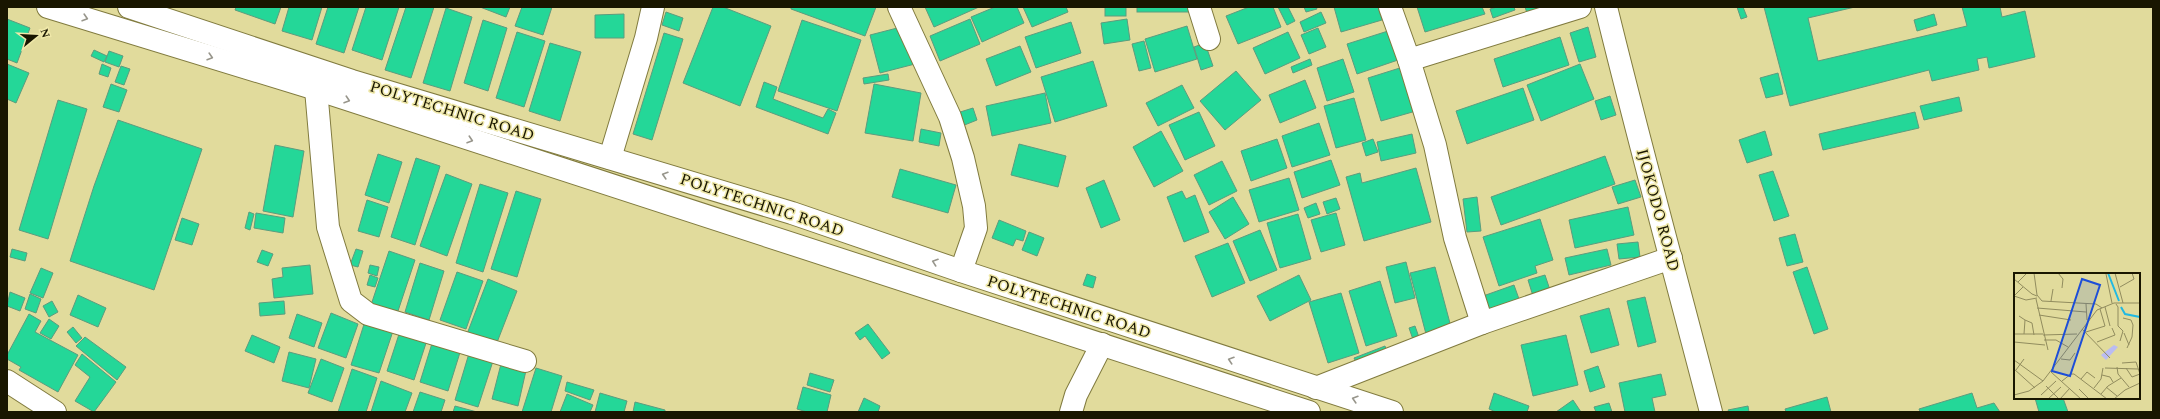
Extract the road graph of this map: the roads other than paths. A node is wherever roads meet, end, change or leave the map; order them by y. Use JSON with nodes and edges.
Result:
{"nodes":[{"id":1,"x":48,"y":7,"type":"edge"},
{"id":2,"x":129,"y":7,"type":"edge"},
{"id":3,"x":654,"y":7,"type":"edge"},
{"id":4,"x":899,"y":7,"type":"edge"},
{"id":5,"x":1199,"y":7,"type":"edge"},
{"id":6,"x":1390,"y":7,"type":"edge"},
{"id":7,"x":1580,"y":7,"type":"edge"},
{"id":8,"x":1606,"y":7,"type":"edge"},
{"id":9,"x":1209,"y":39,"type":"dead end"},
{"id":10,"x":1409,"y":60,"type":"junction"},
{"id":11,"x":316,"y":89,"type":"junction"},
{"id":12,"x":610,"y":158,"type":"junction"},
{"id":13,"x":1671,"y":258,"type":"junction"},
{"id":14,"x":961,"y":271,"type":"junction"},
{"id":15,"x":1482,"y":323,"type":"junction"},
{"id":16,"x":1102,"y":344,"type":"junction"},
{"id":17,"x":525,"y":361,"type":"dead end"},
{"id":18,"x":7,"y":381,"type":"edge"},
{"id":19,"x":1316,"y":388,"type":"junction"},
{"id":20,"x":55,"y":412,"type":"edge"},
{"id":21,"x":1071,"y":412,"type":"edge"},
{"id":22,"x":1309,"y":412,"type":"edge"},
{"id":23,"x":1392,"y":412,"type":"edge"},
{"id":24,"x":1710,"y":412,"type":"edge"}],
"edges":[{"from":1,"to":11,"type":"main road","name":"POLYTECHNIC ROAD","one_way":true},
{"from":2,"to":12,"type":"main road","name":"POLYTECHNIC ROAD"},
{"from":3,"to":12,"type":"main road"},
{"from":4,"to":14,"type":"main road"},
{"from":5,"to":9,"type":"main road"},
{"from":6,"to":10,"type":"main road"},
{"from":7,"to":10,"type":"main road"},
{"from":8,"to":13,"type":"main road","name":"IJOKODO ROAD"},
{"from":10,"to":15,"type":"main road"},
{"from":11,"to":16,"type":"main road","name":"POLYTECHNIC ROAD","one_way":true},
{"from":11,"to":17,"type":"main road"},
{"from":14,"to":12,"type":"main road","name":"POLYTECHNIC ROAD","one_way":true},
{"from":13,"to":15,"type":"main road"},
{"from":13,"to":24,"type":"main road","name":"IJOKODO ROAD"},
{"from":19,"to":14,"type":"main road","name":"POLYTECHNIC ROAD","one_way":true},
{"from":15,"to":19,"type":"main road"},
{"from":16,"to":21,"type":"main road"},
{"from":16,"to":22,"type":"main road","name":"POLYTECHNIC ROAD"},
{"from":18,"to":20,"type":"main road"},
{"from":23,"to":19,"type":"main road","name":"POLYTECHNIC ROAD","one_way":true}]}
